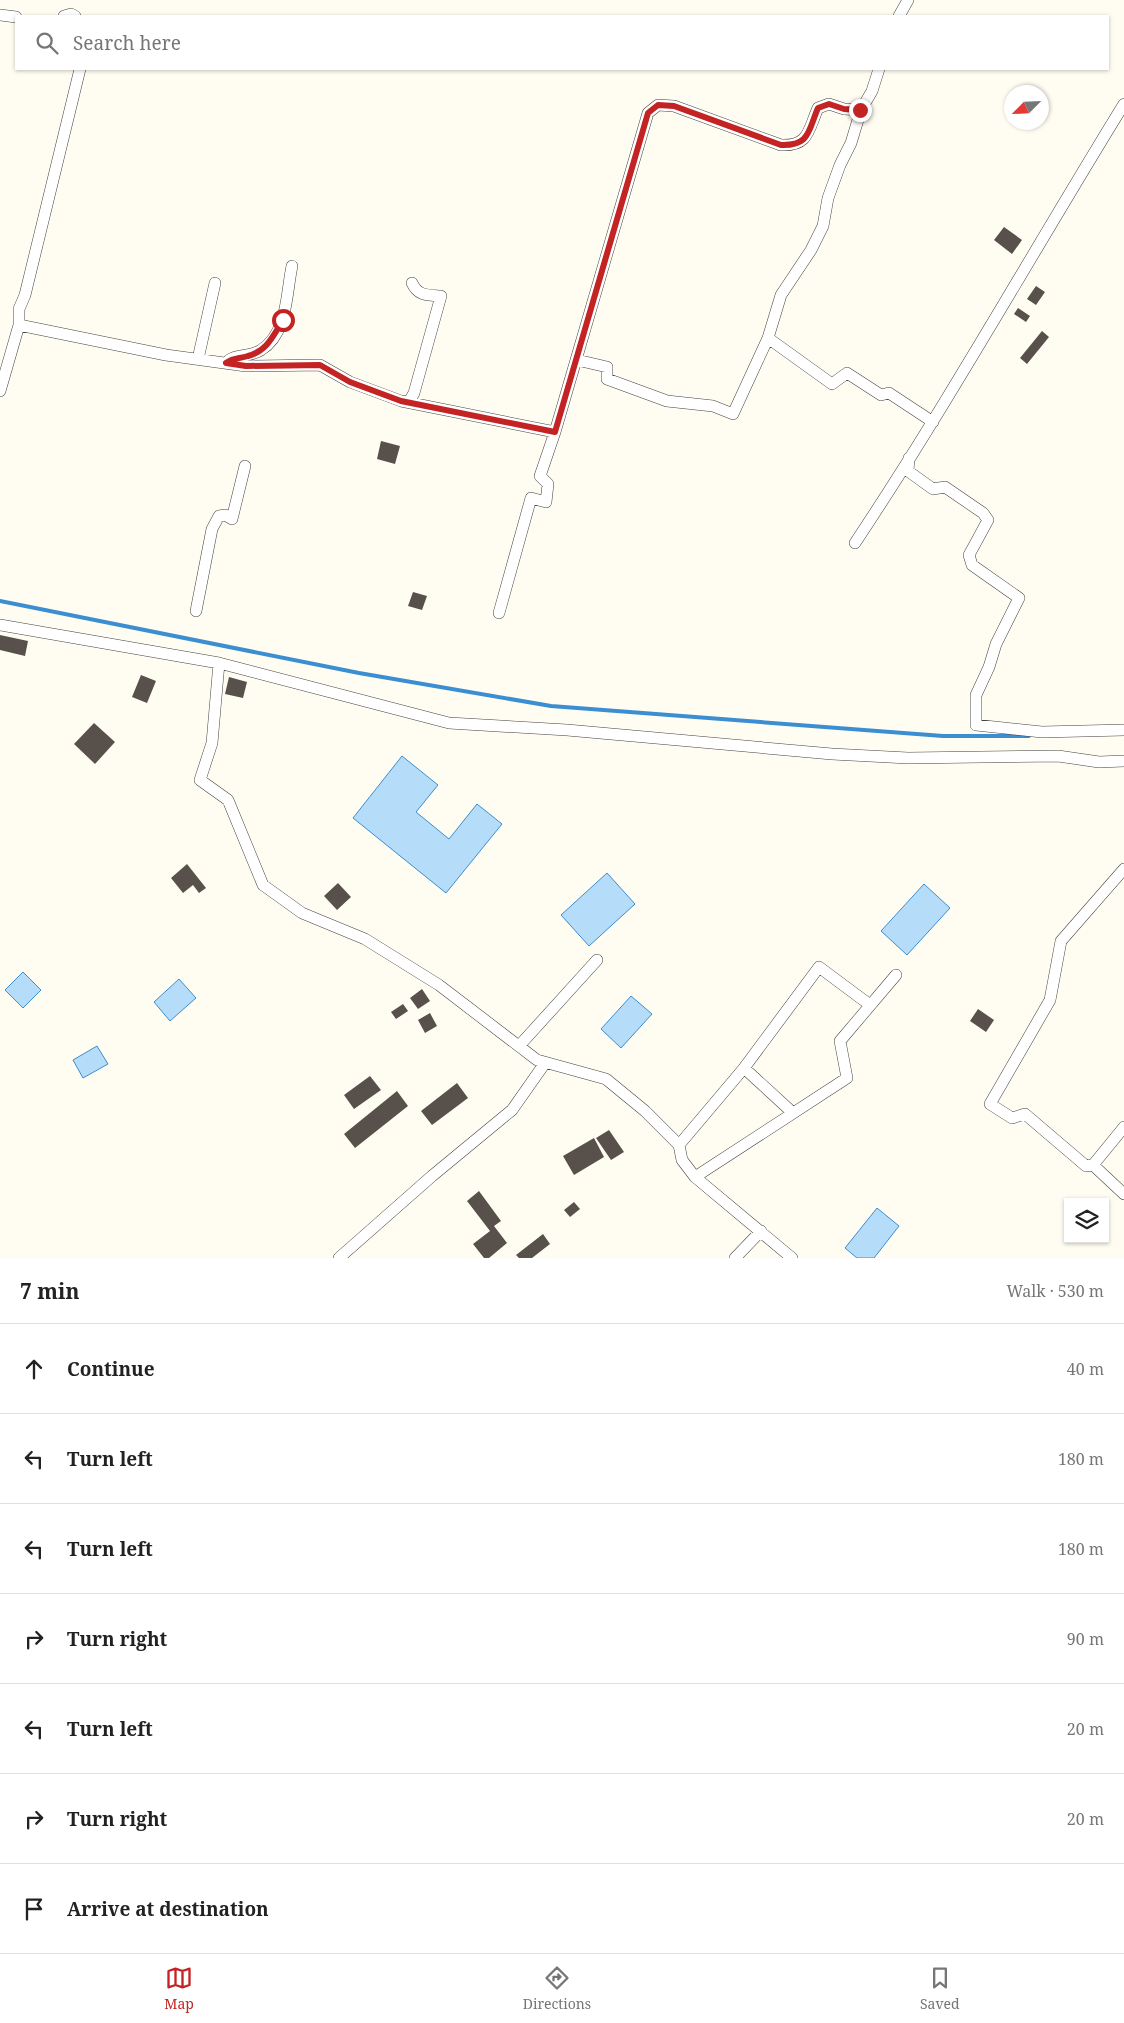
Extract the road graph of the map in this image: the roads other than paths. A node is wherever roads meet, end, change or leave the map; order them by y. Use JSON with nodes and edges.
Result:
{"nodes":[{"id":1,"x":908,"y":0,"type":"edge"},
{"id":2,"x":0,"y":15,"type":"edge"},
{"id":3,"x":900,"y":15,"type":"edge"},
{"id":4,"x":15,"y":17,"type":"edge"},
{"id":5,"x":80,"y":70,"type":"edge"},
{"id":6,"x":879,"y":70,"type":"edge"},
{"id":7,"x":1124,"y":104,"type":"edge"},
{"id":8,"x":860,"y":110,"type":"junction"},
{"id":9,"x":292,"y":266,"type":"dead end"},
{"id":10,"x":412,"y":282,"type":"dead end"},
{"id":11,"x":215,"y":283,"type":"dead end"},
{"id":12,"x":19,"y":325,"type":"junction"},
{"id":13,"x":768,"y":338,"type":"junction"},
{"id":14,"x":198,"y":359,"type":"junction"},
{"id":15,"x":577,"y":360,"type":"junction"},
{"id":16,"x":226,"y":363,"type":"junction"},
{"id":17,"x":0,"y":391,"type":"edge"},
{"id":18,"x":409,"y":402,"type":"junction"},
{"id":19,"x":933,"y":422,"type":"junction"},
{"id":20,"x":555,"y":432,"type":"junction"},
{"id":21,"x":909,"y":457,"type":"junction"},
{"id":22,"x":245,"y":466,"type":"dead end"},
{"id":23,"x":855,"y":543,"type":"dead end"},
{"id":24,"x":196,"y":611,"type":"dead end"},
{"id":25,"x":499,"y":613,"type":"dead end"},
{"id":26,"x":0,"y":625,"type":"edge"},
{"id":27,"x":219,"y":663,"type":"junction"},
{"id":28,"x":1124,"y":730,"type":"edge"},
{"id":29,"x":1124,"y":762,"type":"edge"},
{"id":30,"x":1124,"y":869,"type":"edge"},
{"id":31,"x":597,"y":960,"type":"dead end"},
{"id":32,"x":896,"y":975,"type":"dead end"},
{"id":33,"x":870,"y":1005,"type":"junction"},
{"id":34,"x":519,"y":1046,"type":"junction"},
{"id":35,"x":545,"y":1063,"type":"junction"},
{"id":36,"x":744,"y":1068,"type":"junction"},
{"id":37,"x":793,"y":1113,"type":"junction"},
{"id":38,"x":1124,"y":1127,"type":"edge"},
{"id":39,"x":679,"y":1145,"type":"junction"},
{"id":40,"x":1093,"y":1165,"type":"junction"},
{"id":41,"x":695,"y":1177,"type":"junction"},
{"id":42,"x":1124,"y":1194,"type":"edge"},
{"id":43,"x":760,"y":1231,"type":"junction"},
{"id":44,"x":339,"y":1258,"type":"edge"},
{"id":45,"x":735,"y":1258,"type":"edge"},
{"id":46,"x":792,"y":1258,"type":"edge"}],
"edges":[{"from":1,"to":3,"type":"street"},
{"from":2,"to":4,"type":"street"},
{"from":5,"to":12,"type":"street"},
{"from":6,"to":8,"type":"street"},
{"from":7,"to":19,"type":"street"},
{"from":8,"to":13,"type":"street"},
{"from":8,"to":15,"type":"street"},
{"from":9,"to":16,"type":"street"},
{"from":10,"to":18,"type":"street"},
{"from":11,"to":14,"type":"street"},
{"from":12,"to":14,"type":"street"},
{"from":12,"to":17,"type":"street"},
{"from":13,"to":15,"type":"street"},
{"from":13,"to":19,"type":"street"},
{"from":14,"to":16,"type":"street"},
{"from":15,"to":20,"type":"street"},
{"from":16,"to":18,"type":"street"},
{"from":18,"to":20,"type":"street"},
{"from":19,"to":21,"type":"street"},
{"from":20,"to":25,"type":"street"},
{"from":21,"to":23,"type":"street"},
{"from":21,"to":28,"type":"street"},
{"from":22,"to":24,"type":"street"},
{"from":26,"to":27,"type":"street"},
{"from":27,"to":29,"type":"street"},
{"from":27,"to":34,"type":"street"},
{"from":30,"to":40,"type":"street"},
{"from":31,"to":34,"type":"street"},
{"from":32,"to":33,"type":"street"},
{"from":33,"to":36,"type":"street"},
{"from":33,"to":37,"type":"street"},
{"from":34,"to":35,"type":"street"},
{"from":35,"to":39,"type":"street"},
{"from":35,"to":44,"type":"street"},
{"from":36,"to":37,"type":"street"},
{"from":36,"to":39,"type":"street"},
{"from":37,"to":41,"type":"street"},
{"from":38,"to":40,"type":"street"},
{"from":39,"to":41,"type":"street"},
{"from":40,"to":42,"type":"street"},
{"from":41,"to":43,"type":"street"},
{"from":43,"to":45,"type":"street"},
{"from":43,"to":46,"type":"street"}]}
